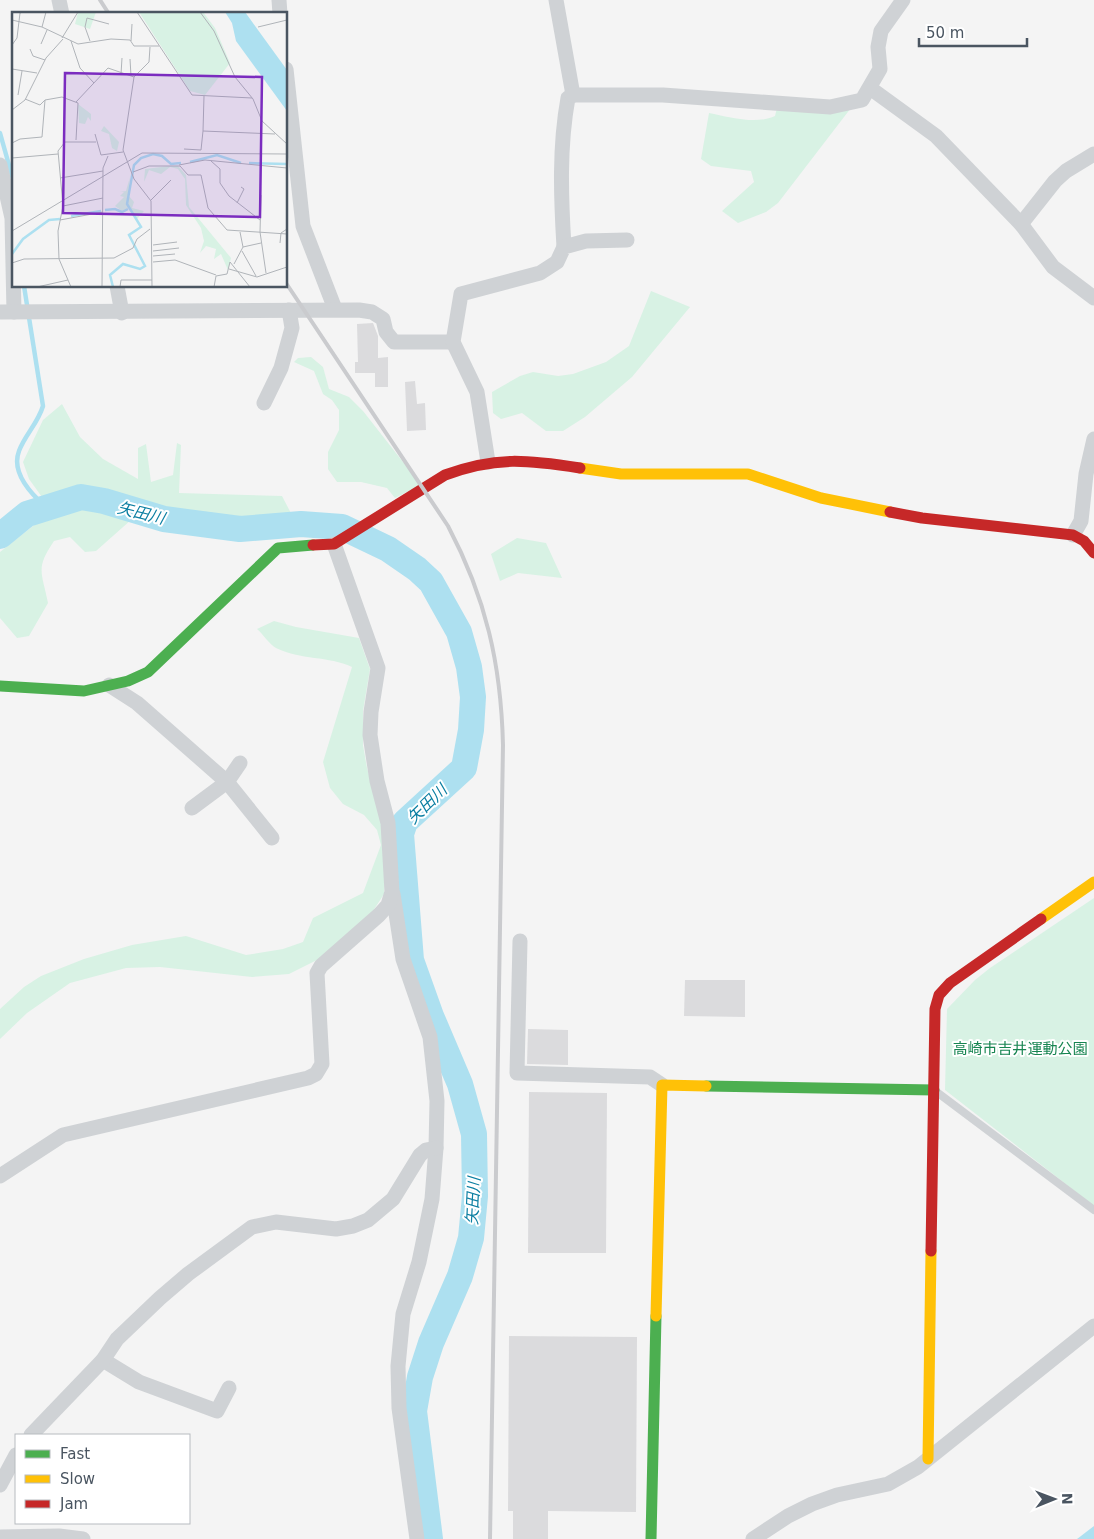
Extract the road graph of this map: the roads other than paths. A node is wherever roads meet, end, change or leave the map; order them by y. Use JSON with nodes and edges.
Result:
{"nodes":[{"id":1,"x":556,"y":0,"type":"edge"},
{"id":2,"x":903,"y":0,"type":"edge"},
{"id":3,"x":288,"y":87,"type":"edge"},
{"id":4,"x":870,"y":88,"type":"junction"},
{"id":5,"x":573,"y":95,"type":"junction"},
{"id":6,"x":1094,"y":154,"type":"edge"},
{"id":7,"x":0,"y":165,"type":"edge"},
{"id":8,"x":1021,"y":224,"type":"junction"},
{"id":9,"x":627,"y":240,"type":"dead end"},
{"id":10,"x":564,"y":248,"type":"junction"},
{"id":11,"x":117,"y":288,"type":"edge"},
{"id":12,"x":1094,"y":298,"type":"edge"},
{"id":13,"x":335,"y":309,"type":"junction"},
{"id":14,"x":289,"y":310,"type":"junction"},
{"id":15,"x":7,"y":312,"type":"edge"},
{"id":16,"x":122,"y":313,"type":"junction"},
{"id":17,"x":453,"y":342,"type":"junction"},
{"id":18,"x":264,"y":403,"type":"dead end"},
{"id":19,"x":1094,"y":439,"type":"edge"},
{"id":20,"x":488,"y":462,"type":"junction"},
{"id":21,"x":1088,"y":514,"type":"edge"},
{"id":22,"x":1074,"y":535,"type":"junction"},
{"id":23,"x":337,"y":542,"type":"junction"},
{"id":24,"x":1094,"y":553,"type":"edge"},
{"id":25,"x":109,"y":685,"type":"junction"},
{"id":26,"x":0,"y":686,"type":"edge"},
{"id":27,"x":240,"y":763,"type":"dead end"},
{"id":28,"x":227,"y":782,"type":"junction"},
{"id":29,"x":192,"y":808,"type":"dead end"},
{"id":30,"x":272,"y":838,"type":"dead end"},
{"id":31,"x":1094,"y":882,"type":"edge"},
{"id":32,"x":392,"y":892,"type":"junction"},
{"id":33,"x":520,"y":941,"type":"dead end"},
{"id":34,"x":662,"y":1085,"type":"junction"},
{"id":35,"x":934,"y":1090,"type":"junction"},
{"id":36,"x":436,"y":1148,"type":"junction"},
{"id":37,"x":0,"y":1176,"type":"edge"},
{"id":38,"x":1094,"y":1210,"type":"edge"},
{"id":39,"x":1094,"y":1326,"type":"edge"},
{"id":40,"x":103,"y":1360,"type":"junction"},
{"id":41,"x":229,"y":1388,"type":"dead end"},
{"id":42,"x":32,"y":1434,"type":"edge"},
{"id":43,"x":15,"y":1457,"type":"edge"},
{"id":44,"x":928,"y":1459,"type":"junction"},
{"id":45,"x":0,"y":1485,"type":"edge"},
{"id":46,"x":0,"y":1536,"type":"edge"},
{"id":47,"x":83,"y":1539,"type":"edge"},
{"id":48,"x":416,"y":1539,"type":"edge"},
{"id":49,"x":651,"y":1539,"type":"edge"},
{"id":50,"x":753,"y":1539,"type":"edge"}],
"edges":[{"from":1,"to":5,"type":"street"},
{"from":2,"to":4,"type":"street"},
{"from":3,"to":13,"type":"street"},
{"from":4,"to":5,"type":"street"},
{"from":4,"to":8,"type":"street"},
{"from":5,"to":10,"type":"street"},
{"from":6,"to":8,"type":"street"},
{"from":7,"to":15,"type":"street"},
{"from":8,"to":12,"type":"street"},
{"from":9,"to":10,"type":"street"},
{"from":10,"to":17,"type":"street"},
{"from":11,"to":16,"type":"street"},
{"from":13,"to":14,"type":"street"},
{"from":13,"to":17,"type":"street"},
{"from":14,"to":16,"type":"street"},
{"from":14,"to":18,"type":"street"},
{"from":15,"to":16,"type":"street"},
{"from":17,"to":20,"type":"street"},
{"from":19,"to":21,"type":"street"},
{"from":20,"to":22,"type":"street"},
{"from":20,"to":23,"type":"street"},
{"from":21,"to":22,"type":"street"},
{"from":22,"to":24,"type":"street"},
{"from":23,"to":25,"type":"street"},
{"from":23,"to":32,"type":"street"},
{"from":25,"to":26,"type":"street"},
{"from":25,"to":28,"type":"street"},
{"from":27,"to":28,"type":"street"},
{"from":28,"to":29,"type":"street"},
{"from":28,"to":30,"type":"street"},
{"from":31,"to":35,"type":"street"},
{"from":32,"to":36,"type":"street"},
{"from":32,"to":37,"type":"street"},
{"from":33,"to":34,"type":"street"},
{"from":34,"to":35,"type":"street"},
{"from":34,"to":49,"type":"street"},
{"from":35,"to":38,"type":"lane"},
{"from":35,"to":44,"type":"street"},
{"from":36,"to":40,"type":"street"},
{"from":36,"to":48,"type":"street"},
{"from":39,"to":44,"type":"street"},
{"from":40,"to":41,"type":"street"},
{"from":40,"to":42,"type":"street"},
{"from":43,"to":45,"type":"street"},
{"from":44,"to":50,"type":"street"},
{"from":46,"to":47,"type":"street"}]}
